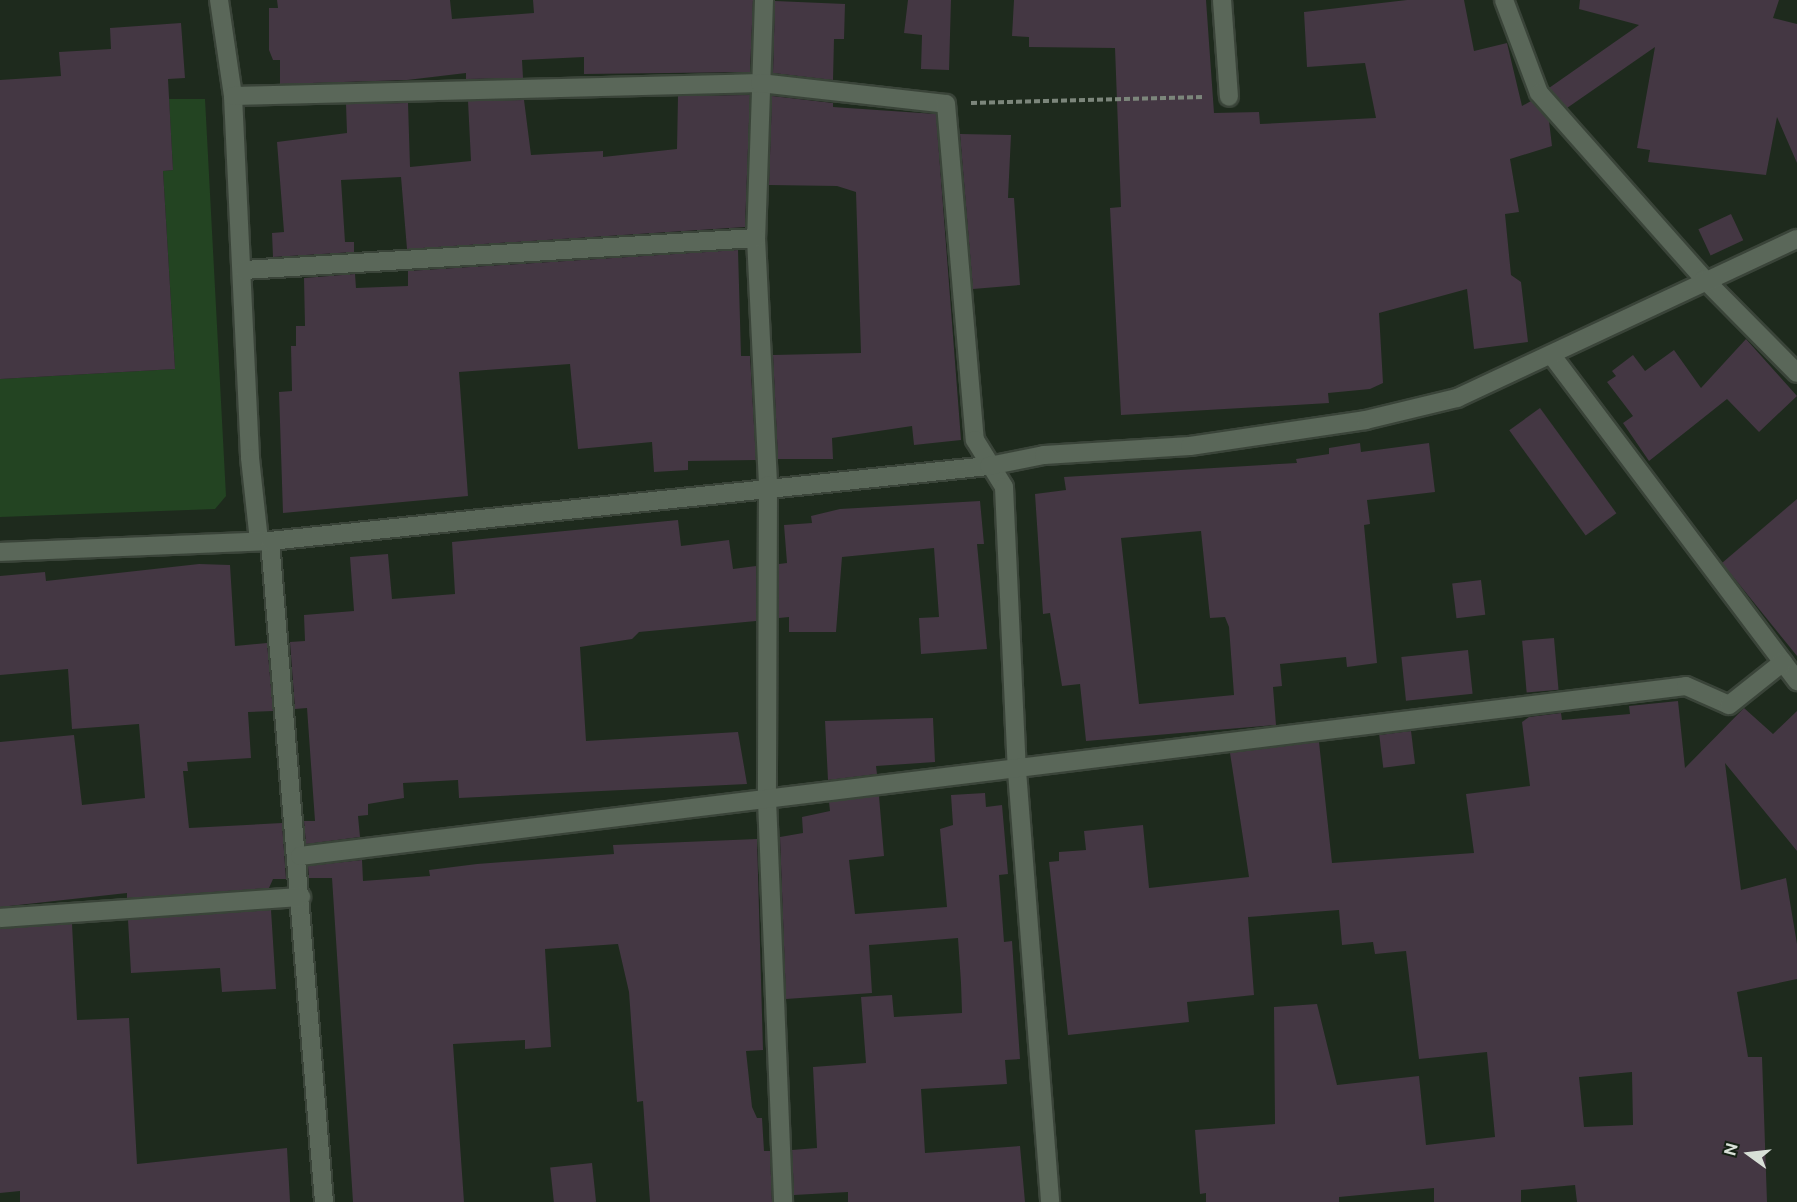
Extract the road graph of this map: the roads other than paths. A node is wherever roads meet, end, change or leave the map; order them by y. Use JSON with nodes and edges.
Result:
{"nodes":[{"id":1,"x":219,"y":0,"type":"edge"},
{"id":2,"x":764,"y":0,"type":"edge"},
{"id":3,"x":1222,"y":0,"type":"edge"},
{"id":4,"x":1504,"y":0,"type":"edge"},
{"id":5,"x":760,"y":83,"type":"junction"},
{"id":6,"x":233,"y":96,"type":"junction"},
{"id":7,"x":1229,"y":97,"type":"road end"},
{"id":8,"x":756,"y":238,"type":"junction"},
{"id":9,"x":1797,"y":239,"type":"edge"},
{"id":10,"x":244,"y":270,"type":"junction"},
{"id":11,"x":1704,"y":279,"type":"junction"},
{"id":12,"x":1553,"y":357,"type":"junction"},
{"id":13,"x":1797,"y":374,"type":"edge"},
{"id":14,"x":989,"y":466,"type":"junction"},
{"id":15,"x":768,"y":485,"type":"junction"},
{"id":16,"x":265,"y":541,"type":"junction"},
{"id":17,"x":0,"y":552,"type":"edge"},
{"id":18,"x":1783,"y":662,"type":"junction"},
{"id":19,"x":1797,"y":681,"type":"edge"},
{"id":20,"x":1017,"y":771,"type":"junction"},
{"id":21,"x":767,"y":800,"type":"junction"},
{"id":22,"x":300,"y":856,"type":"junction"},
{"id":23,"x":301,"y":897,"type":"junction"},
{"id":24,"x":0,"y":918,"type":"edge"},
{"id":25,"x":324,"y":1202,"type":"edge"},
{"id":26,"x":783,"y":1202,"type":"edge"},
{"id":27,"x":1050,"y":1202,"type":"edge"}],
"edges":[{"from":1,"to":6,"type":"street"},
{"from":2,"to":5,"type":"street"},
{"from":3,"to":7,"type":"street"},
{"from":4,"to":11,"type":"street"},
{"from":5,"to":6,"type":"street"},
{"from":5,"to":8,"type":"street"},
{"from":5,"to":14,"type":"street"},
{"from":6,"to":10,"type":"street"},
{"from":8,"to":10,"type":"street"},
{"from":8,"to":15,"type":"street"},
{"from":9,"to":11,"type":"street"},
{"from":10,"to":16,"type":"street"},
{"from":11,"to":12,"type":"street"},
{"from":11,"to":13,"type":"street"},
{"from":12,"to":14,"type":"street"},
{"from":12,"to":18,"type":"street"},
{"from":14,"to":15,"type":"street"},
{"from":14,"to":20,"type":"street"},
{"from":15,"to":16,"type":"street"},
{"from":15,"to":21,"type":"street"},
{"from":16,"to":17,"type":"street"},
{"from":16,"to":22,"type":"street"},
{"from":18,"to":19,"type":"street"},
{"from":18,"to":20,"type":"street"},
{"from":20,"to":21,"type":"street"},
{"from":20,"to":27,"type":"street"},
{"from":21,"to":22,"type":"street"},
{"from":21,"to":26,"type":"street"},
{"from":22,"to":23,"type":"street"},
{"from":23,"to":24,"type":"street"},
{"from":23,"to":25,"type":"street"}]}
